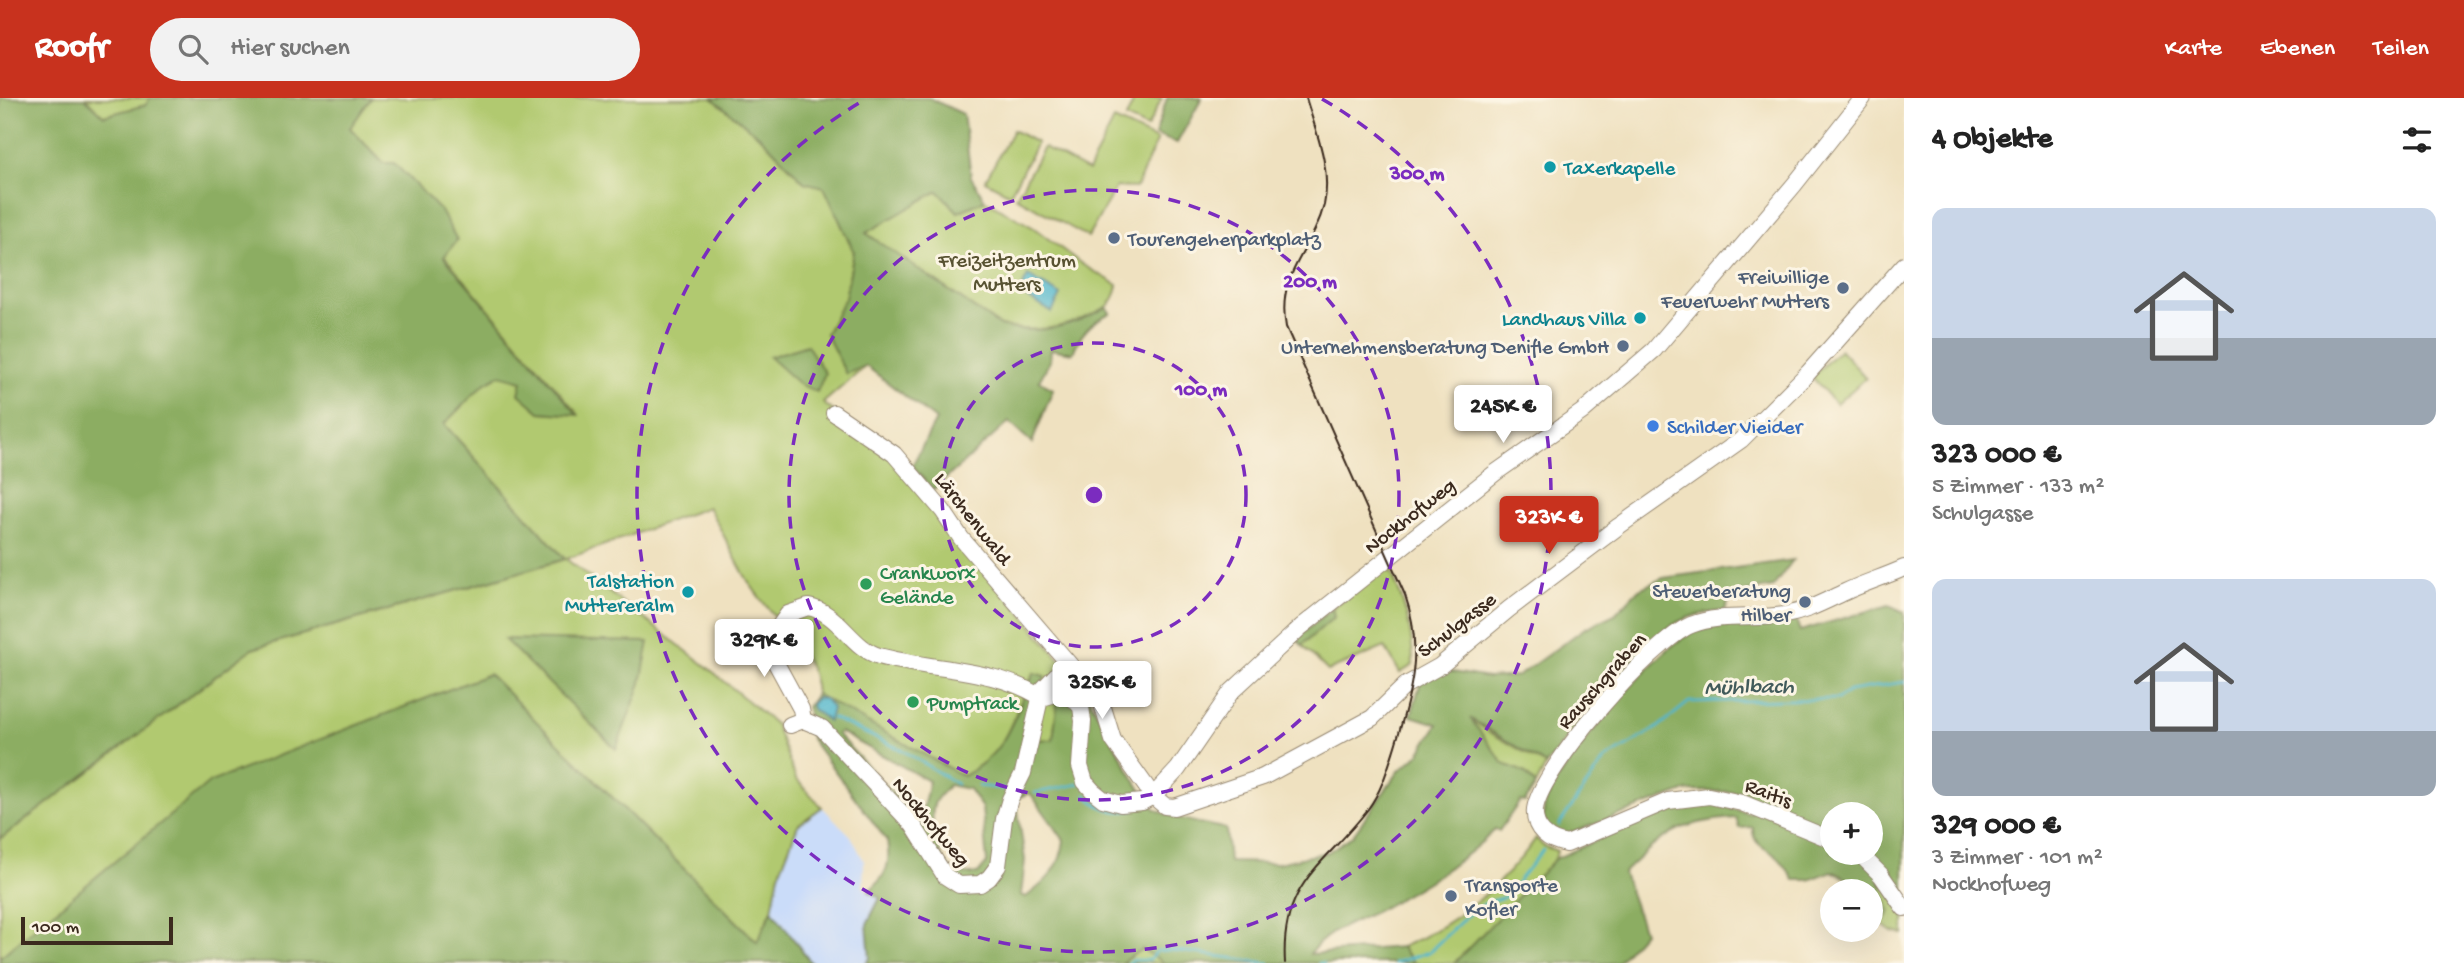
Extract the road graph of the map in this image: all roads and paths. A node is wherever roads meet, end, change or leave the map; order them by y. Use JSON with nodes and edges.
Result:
{"nodes":[{"id":1,"x":1863,"y":98,"type":"edge"},
{"id":2,"x":1904,"y":265,"type":"edge"},
{"id":3,"x":834,"y":413,"type":"dead end"},
{"id":4,"x":1904,"y":568,"type":"edge"},
{"id":5,"x":1067,"y":664,"type":"junction"},
{"id":6,"x":1042,"y":698,"type":"junction"},
{"id":7,"x":1153,"y":796,"type":"junction"},
{"id":8,"x":1688,"y":796,"type":"joint"},
{"id":9,"x":1820,"y":835,"type":"edge"},
{"id":10,"x":1871,"y":865,"type":"edge"},
{"id":11,"x":1904,"y":908,"type":"edge"}],
"edges":[{"from":1,"to":7,"type":"street","name":"Nockhofweg"},
{"from":2,"to":7,"type":"street","name":"Schulgasse"},
{"from":3,"to":5,"type":"street","name":"Lärchenwald"},
{"from":4,"to":8,"type":"street","name":"Rauschgraben"},
{"from":5,"to":6,"type":"street"},
{"from":5,"to":7,"type":"street","name":"Lärchenwald"},
{"from":6,"to":6,"type":"street","name":"Nockhofweg"},
{"from":6,"to":7,"type":"street","name":"Nockhofweg"},
{"from":8,"to":9,"type":"street","name":"Raitis"},
{"from":10,"to":11,"type":"street"}]}
